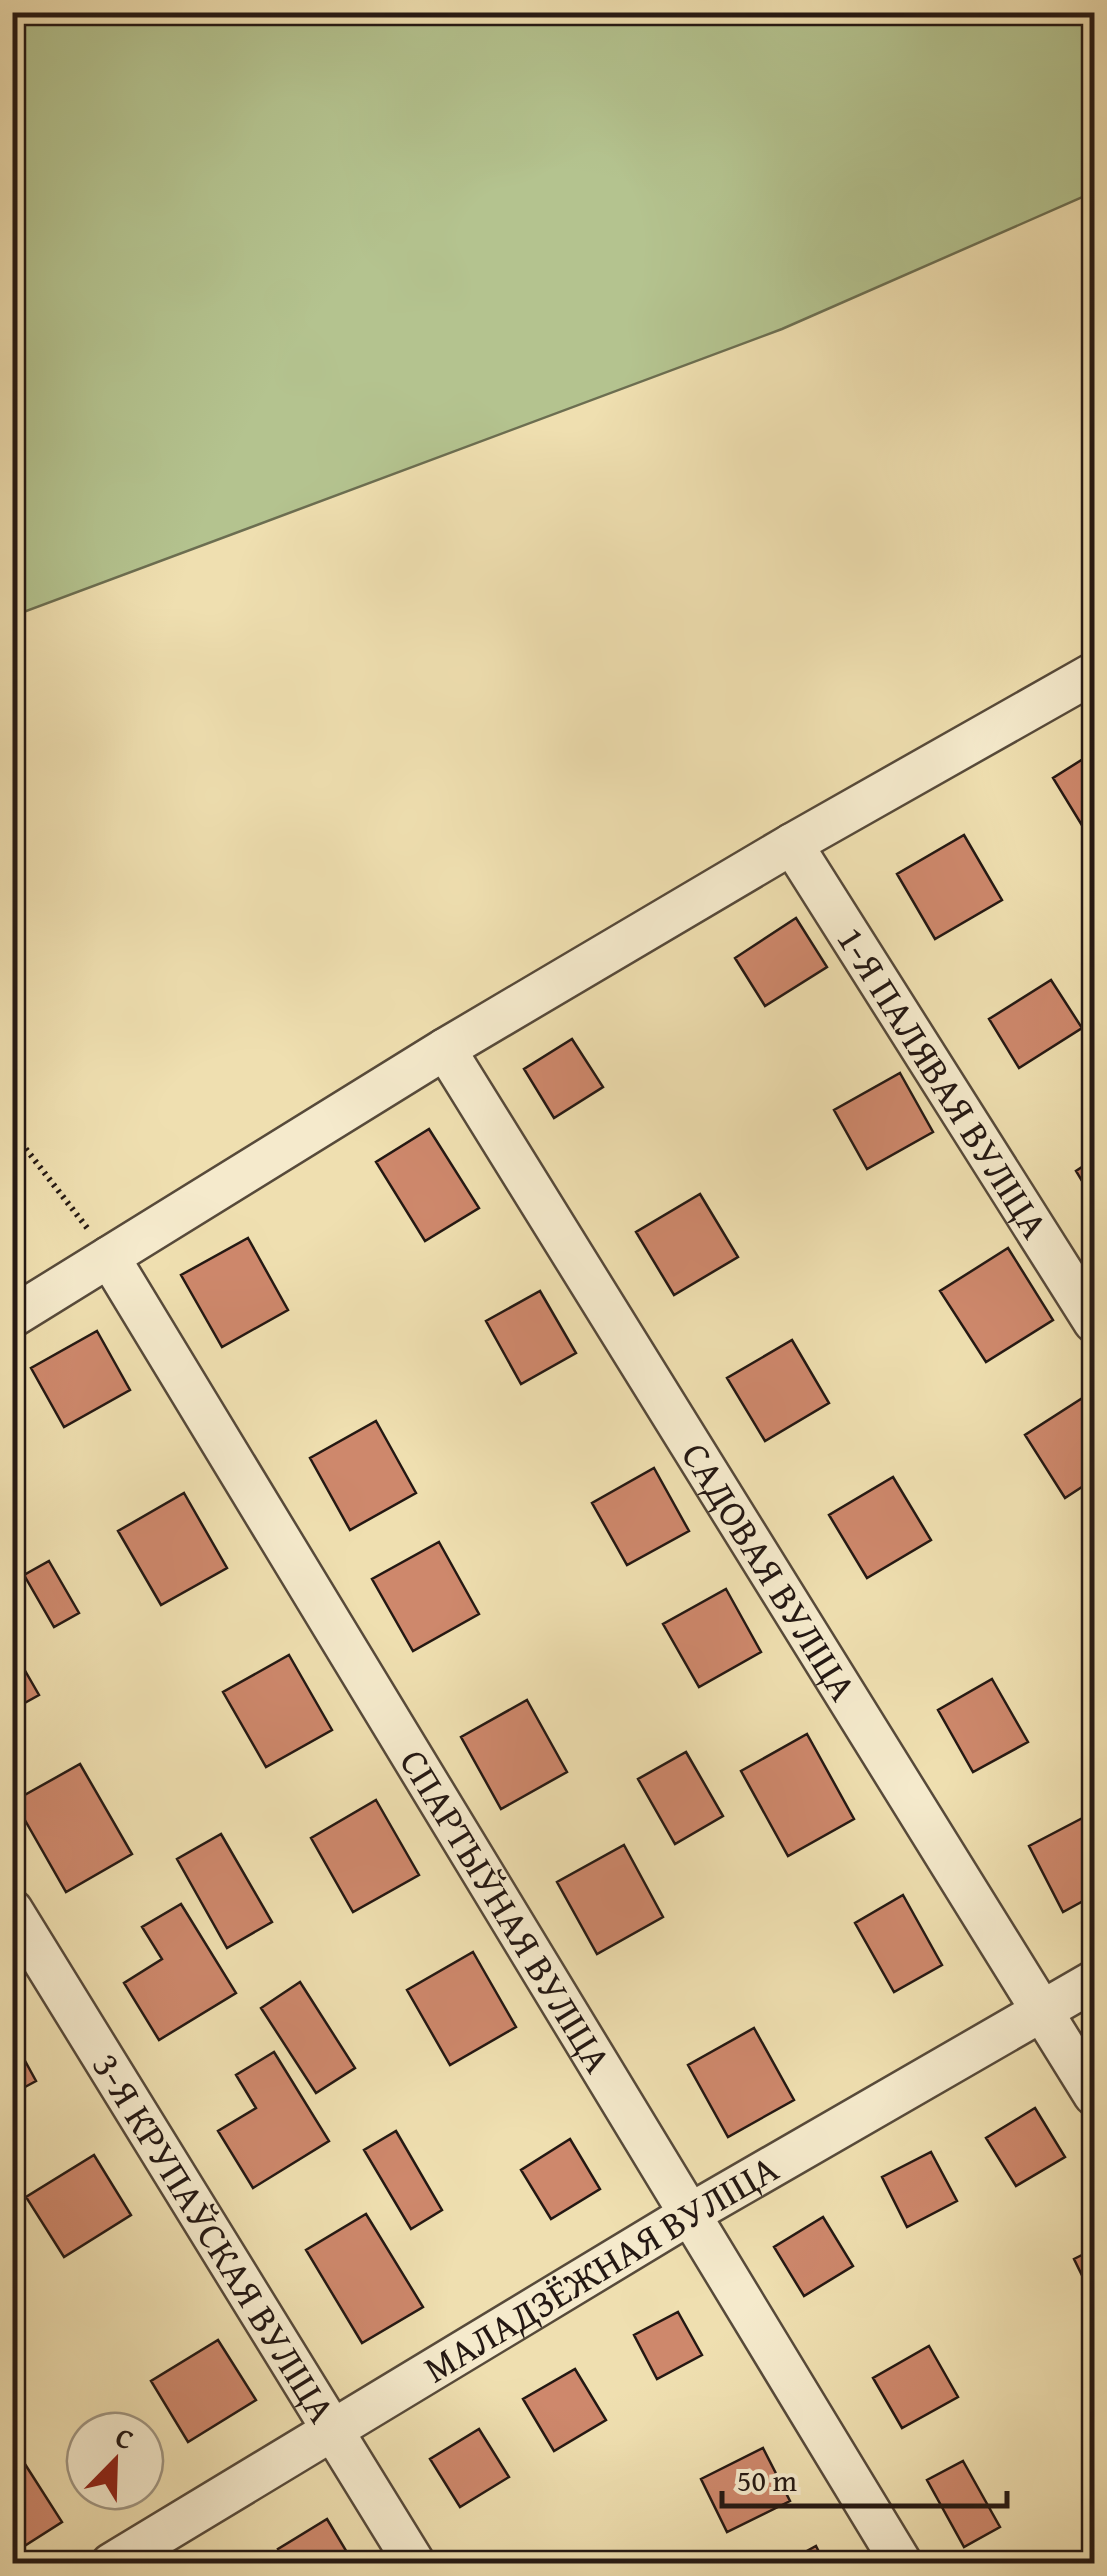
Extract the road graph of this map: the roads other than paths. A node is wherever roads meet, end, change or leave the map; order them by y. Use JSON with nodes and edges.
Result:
{"nodes":[{"id":1,"x":1094,"y":673,"type":"edge"},
{"id":2,"x":792,"y":844,"type":"junction"},
{"id":3,"x":446,"y":1049,"type":"junction"},
{"id":4,"x":110,"y":1257,"type":"junction"},
{"id":5,"x":12,"y":1317,"type":"edge"},
{"id":6,"x":1094,"y":1322,"type":"edge"},
{"id":7,"x":12,"y":1910,"type":"edge"},
{"id":8,"x":1094,"y":1980,"type":"edge"},
{"id":9,"x":1044,"y":2011,"type":"junction"},
{"id":10,"x":1094,"y":2095,"type":"edge"},
{"id":11,"x":690,"y":2214,"type":"junction"},
{"id":12,"x":332,"y":2430,"type":"junction"},
{"id":13,"x":111,"y":2564,"type":"edge"},
{"id":14,"x":415,"y":2564,"type":"edge"},
{"id":15,"x":902,"y":2564,"type":"edge"}],
"edges":[{"from":1,"to":2,"type":"street"},
{"from":2,"to":3,"type":"street"},
{"from":2,"to":6,"type":"street","name":"1-Я ПАЛЯВАЯ ВУЛІЦА"},
{"from":3,"to":4,"type":"street"},
{"from":3,"to":9,"type":"street","name":"САДОВАЯ ВУЛІЦА"},
{"from":4,"to":5,"type":"street"},
{"from":4,"to":11,"type":"street","name":"СПАРТЫЎНАЯ ВУЛІЦА"},
{"from":7,"to":12,"type":"street","name":"3-Я КРУПАЎСКАЯ ВУЛІЦА"},
{"from":8,"to":9,"type":"street","name":"МАЛАДЗЁЖНАЯ ВУЛІЦА"},
{"from":9,"to":10,"type":"street","name":"САДОВАЯ ВУЛІЦА"},
{"from":9,"to":11,"type":"street","name":"МАЛАДЗЁЖНАЯ ВУЛІЦА"},
{"from":11,"to":12,"type":"street","name":"МАЛАДЗЁЖНАЯ ВУЛІЦА"},
{"from":11,"to":15,"type":"street","name":"СПАРТЫЎНАЯ ВУЛІЦА"},
{"from":12,"to":13,"type":"street","name":"МАЛАДЗЁЖНАЯ ВУЛІЦА"},
{"from":12,"to":14,"type":"street","name":"3-Я КРУПАЎСКАЯ ВУЛІЦА"}]}
